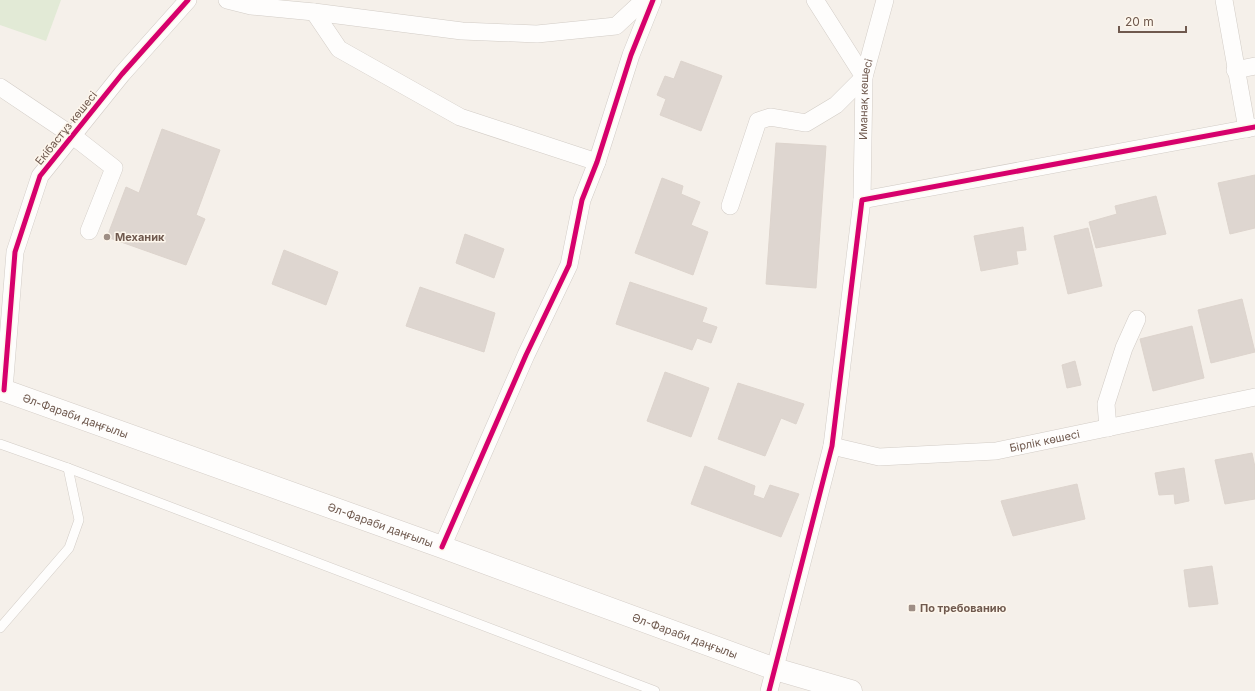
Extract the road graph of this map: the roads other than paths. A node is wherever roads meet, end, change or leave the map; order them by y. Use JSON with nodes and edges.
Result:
{"nodes":[{"id":1,"x":188,"y":0,"type":"edge"},
{"id":2,"x":227,"y":0,"type":"edge"},
{"id":3,"x":644,"y":0,"type":"edge"},
{"id":4,"x":653,"y":0,"type":"edge"},
{"id":5,"x":816,"y":0,"type":"edge"},
{"id":6,"x":885,"y":0,"type":"edge"},
{"id":7,"x":1224,"y":0,"type":"edge"},
{"id":8,"x":314,"y":12,"type":"junction"},
{"id":9,"x":1255,"y":66,"type":"edge"},
{"id":10,"x":1236,"y":70,"type":"junction"},
{"id":11,"x":864,"y":77,"type":"junction"},
{"id":12,"x":0,"y":87,"type":"edge"},
{"id":13,"x":1251,"y":128,"type":"edge"},
{"id":14,"x":73,"y":136,"type":"junction"},
{"id":15,"x":597,"y":162,"type":"junction"},
{"id":16,"x":862,"y":200,"type":"junction"},
{"id":17,"x":730,"y":206,"type":"dead end"},
{"id":18,"x":89,"y":231,"type":"dead end"},
{"id":19,"x":1137,"y":319,"type":"dead end"},
{"id":20,"x":2,"y":390,"type":"edge"},
{"id":21,"x":1255,"y":397,"type":"edge"},
{"id":22,"x":1108,"y":428,"type":"junction"},
{"id":23,"x":0,"y":444,"type":"edge"},
{"id":24,"x":832,"y":446,"type":"junction"},
{"id":25,"x":68,"y":468,"type":"junction"},
{"id":26,"x":442,"y":547,"type":"junction"},
{"id":27,"x":0,"y":628,"type":"edge"},
{"id":28,"x":774,"y":669,"type":"junction"},
{"id":29,"x":655,"y":691,"type":"edge"},
{"id":30,"x":769,"y":691,"type":"edge"},
{"id":31,"x":851,"y":691,"type":"edge"}],
"edges":[{"from":1,"to":14,"type":"street","name":"Екібастұз көшесі"},
{"from":2,"to":8,"type":"street"},
{"from":3,"to":8,"type":"street"},
{"from":4,"to":15,"type":"street"},
{"from":5,"to":11,"type":"street"},
{"from":6,"to":11,"type":"street","name":"Иманақ көшесі"},
{"from":7,"to":10,"type":"street"},
{"from":8,"to":15,"type":"street"},
{"from":9,"to":10,"type":"street"},
{"from":10,"to":13,"type":"street"},
{"from":11,"to":16,"type":"street","name":"Иманақ көшесі"},
{"from":11,"to":17,"type":"street"},
{"from":12,"to":14,"type":"street"},
{"from":13,"to":16,"type":"street"},
{"from":14,"to":18,"type":"street"},
{"from":14,"to":20,"type":"street","name":"Екібастұз көшесі"},
{"from":15,"to":26,"type":"street"},
{"from":16,"to":24,"type":"street","name":"Иманақ көшесі"},
{"from":19,"to":22,"type":"street"},
{"from":20,"to":26,"type":"main road","name":"Әл-Фараби даңғылы"},
{"from":21,"to":22,"type":"street","name":"Бірлік көшесі"},
{"from":22,"to":24,"type":"street","name":"Бірлік көшесі"},
{"from":23,"to":25,"type":"lane"},
{"from":24,"to":28,"type":"street","name":"Иманақ көшесі"},
{"from":25,"to":27,"type":"lane"},
{"from":25,"to":29,"type":"lane"},
{"from":26,"to":28,"type":"main road","name":"Әл-Фараби даңғылы"},
{"from":28,"to":30,"type":"street","name":"Иманақ көшесі"},
{"from":28,"to":31,"type":"main road","name":"Әл-Фараби даңғылы"}]}
